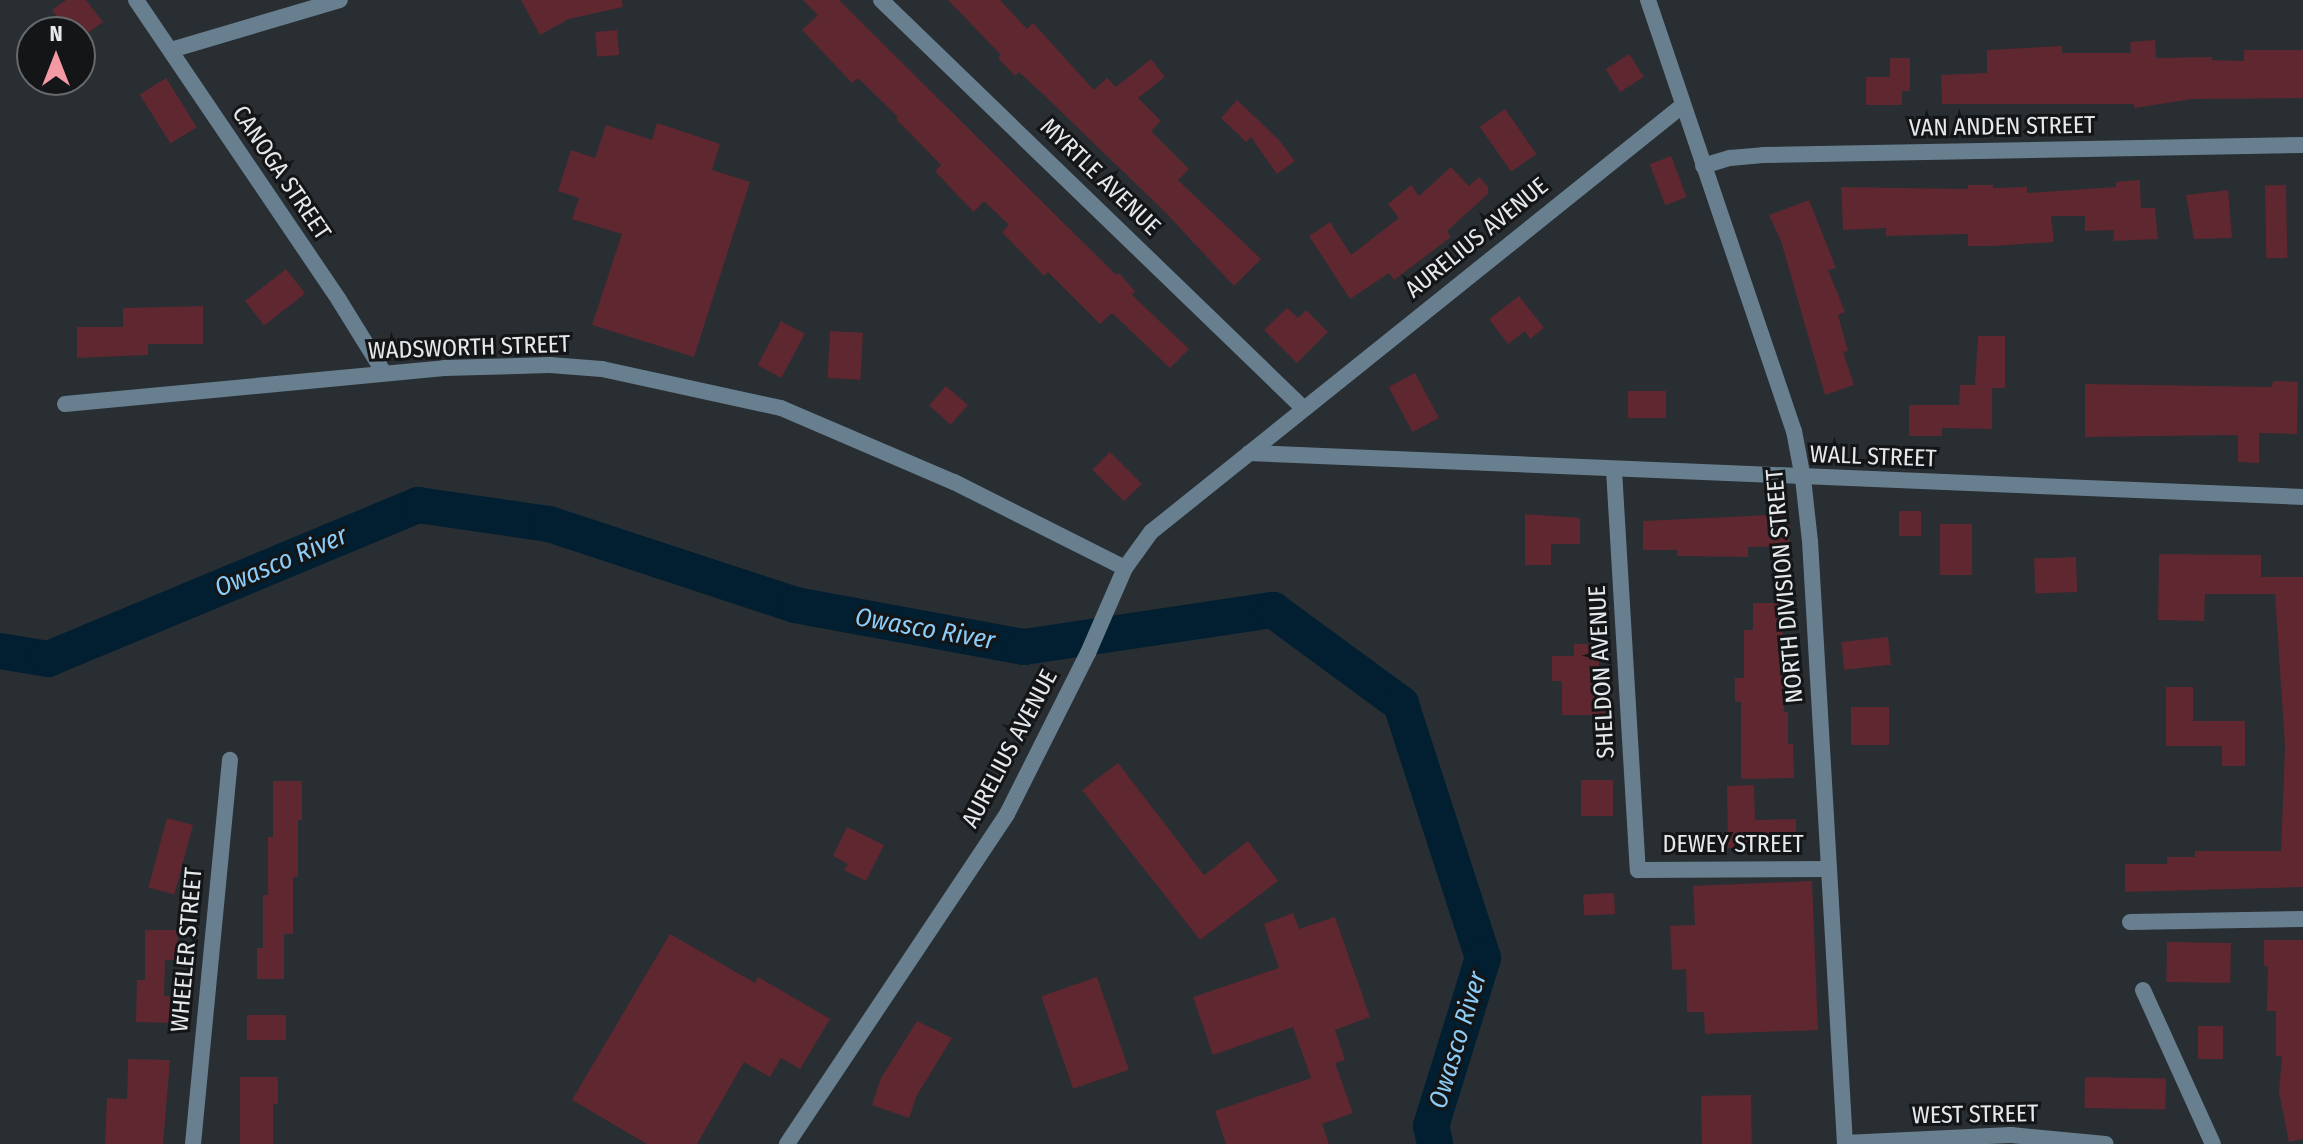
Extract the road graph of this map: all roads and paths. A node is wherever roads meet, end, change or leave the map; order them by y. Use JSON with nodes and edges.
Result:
{"nodes":[{"id":1,"x":136,"y":0,"type":"edge"},
{"id":2,"x":340,"y":0,"type":"edge"},
{"id":3,"x":881,"y":0,"type":"edge"},
{"id":4,"x":1648,"y":0,"type":"edge"},
{"id":5,"x":171,"y":50,"type":"junction"},
{"id":6,"x":1682,"y":106,"type":"junction"},
{"id":7,"x":2303,"y":145,"type":"edge"},
{"id":8,"x":1703,"y":166,"type":"junction"},
{"id":9,"x":384,"y":373,"type":"junction"},
{"id":10,"x":65,"y":404,"type":"dead end"},
{"id":11,"x":1303,"y":408,"type":"junction"},
{"id":12,"x":1249,"y":453,"type":"junction"},
{"id":13,"x":1614,"y":470,"type":"junction"},
{"id":14,"x":1803,"y":478,"type":"junction"},
{"id":15,"x":2303,"y":497,"type":"edge"},
{"id":16,"x":1125,"y":568,"type":"junction"},
{"id":17,"x":230,"y":760,"type":"dead end"},
{"id":18,"x":1828,"y":869,"type":"junction"},
{"id":19,"x":1638,"y":870,"type":"joint"},
{"id":20,"x":2303,"y":919,"type":"edge"},
{"id":21,"x":2130,"y":922,"type":"dead end"},
{"id":22,"x":2143,"y":990,"type":"dead end"},
{"id":23,"x":1845,"y":1143,"type":"edge"},
{"id":24,"x":193,"y":1144,"type":"edge"},
{"id":25,"x":787,"y":1144,"type":"edge"},
{"id":26,"x":2106,"y":1144,"type":"edge"},
{"id":27,"x":2213,"y":1144,"type":"edge"}],
"edges":[{"from":1,"to":5,"type":"street","name":"CANOGA STREET"},
{"from":2,"to":5,"type":"street"},
{"from":3,"to":11,"type":"street","name":"MYRTLE AVENUE"},
{"from":4,"to":6,"type":"street","name":"NORTH DIVISION STREET"},
{"from":5,"to":9,"type":"street","name":"CANOGA STREET"},
{"from":6,"to":8,"type":"street","name":"NORTH DIVISION STREET"},
{"from":6,"to":11,"type":"street","name":"AURELIUS AVENUE"},
{"from":7,"to":8,"type":"street","name":"VAN ANDEN STREET"},
{"from":8,"to":14,"type":"street","name":"NORTH DIVISION STREET"},
{"from":9,"to":10,"type":"street","name":"WADSWORTH STREET"},
{"from":9,"to":16,"type":"street","name":"WADSWORTH STREET"},
{"from":11,"to":12,"type":"street","name":"AURELIUS AVENUE"},
{"from":12,"to":13,"type":"street","name":"WALL STREET"},
{"from":12,"to":16,"type":"street","name":"AURELIUS AVENUE"},
{"from":13,"to":14,"type":"street","name":"WALL STREET"},
{"from":13,"to":19,"type":"street","name":"SHELDON AVENUE"},
{"from":14,"to":15,"type":"street","name":"WALL STREET"},
{"from":14,"to":18,"type":"street","name":"NORTH DIVISION STREET"},
{"from":16,"to":25,"type":"street","name":"AURELIUS AVENUE"},
{"from":17,"to":24,"type":"street","name":"WHEELER STREET"},
{"from":18,"to":19,"type":"street","name":"DEWEY STREET"},
{"from":18,"to":23,"type":"street","name":"NORTH DIVISION STREET"},
{"from":20,"to":21,"type":"street"},
{"from":22,"to":27,"type":"street"},
{"from":23,"to":26,"type":"street","name":"WEST STREET"}]}
